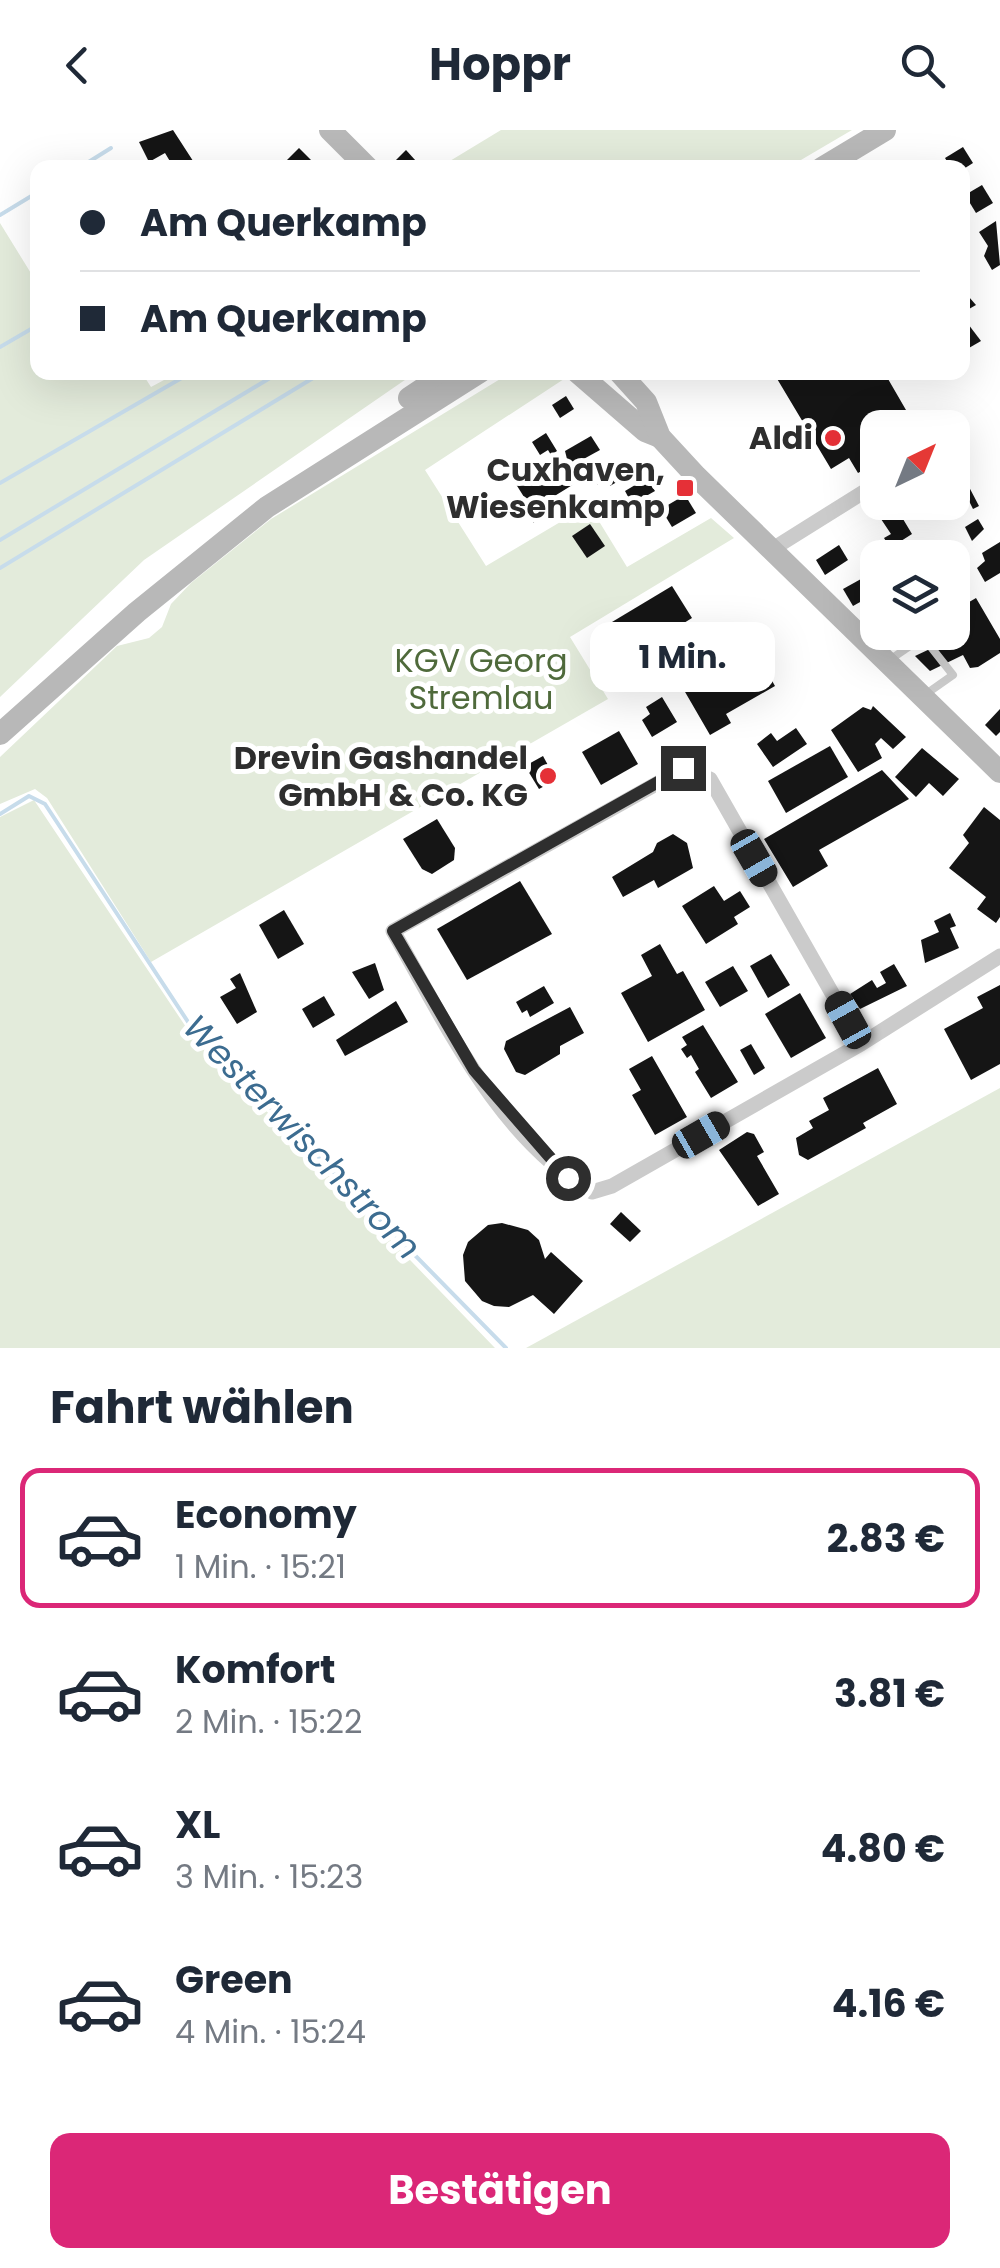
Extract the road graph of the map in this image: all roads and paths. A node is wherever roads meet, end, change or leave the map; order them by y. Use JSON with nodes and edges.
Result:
{"nodes":[{"id":1,"x":330,"y":130,"type":"edge"},
{"id":2,"x":885,"y":130,"type":"edge"},
{"id":3,"x":360,"y":160,"type":"edge"},
{"id":4,"x":835,"y":160,"type":"edge"},
{"id":5,"x":437,"y":380,"type":"edge"},
{"id":6,"x":467,"y":380,"type":"edge"},
{"id":7,"x":586,"y":380,"type":"edge"},
{"id":8,"x":612,"y":380,"type":"edge"},
{"id":9,"x":626,"y":380,"type":"edge"},
{"id":10,"x":656,"y":428,"type":"junction"},
{"id":11,"x":860,"y":494,"type":"edge"},
{"id":12,"x":771,"y":550,"type":"junction"},
{"id":13,"x":133,"y":607,"type":"junction"},
{"id":14,"x":887,"y":663,"type":"junction"},
{"id":15,"x":922,"y":696,"type":"junction"},
{"id":16,"x":0,"y":732,"type":"edge"},
{"id":17,"x":1000,"y":772,"type":"edge"},
{"id":18,"x":1000,"y":956,"type":"edge"},
{"id":19,"x":861,"y":1044,"type":"junction"}],
"edges":[{"from":1,"to":3,"type":"street"},
{"from":2,"to":4,"type":"street"},
{"from":5,"to":13,"type":"street"},
{"from":6,"to":13,"type":"street"},
{"from":7,"to":10,"type":"street"},
{"from":8,"to":10,"type":"street"},
{"from":9,"to":10,"type":"street"},
{"from":10,"to":12,"type":"street"},
{"from":11,"to":12,"type":"street"},
{"from":12,"to":14,"type":"street"},
{"from":13,"to":16,"type":"street"},
{"from":14,"to":15,"type":"street"},
{"from":14,"to":15,"type":"lane"},
{"from":15,"to":17,"type":"street"},
{"from":18,"to":19,"type":"street"},
{"from":19,"to":19,"type":"street"}]}
